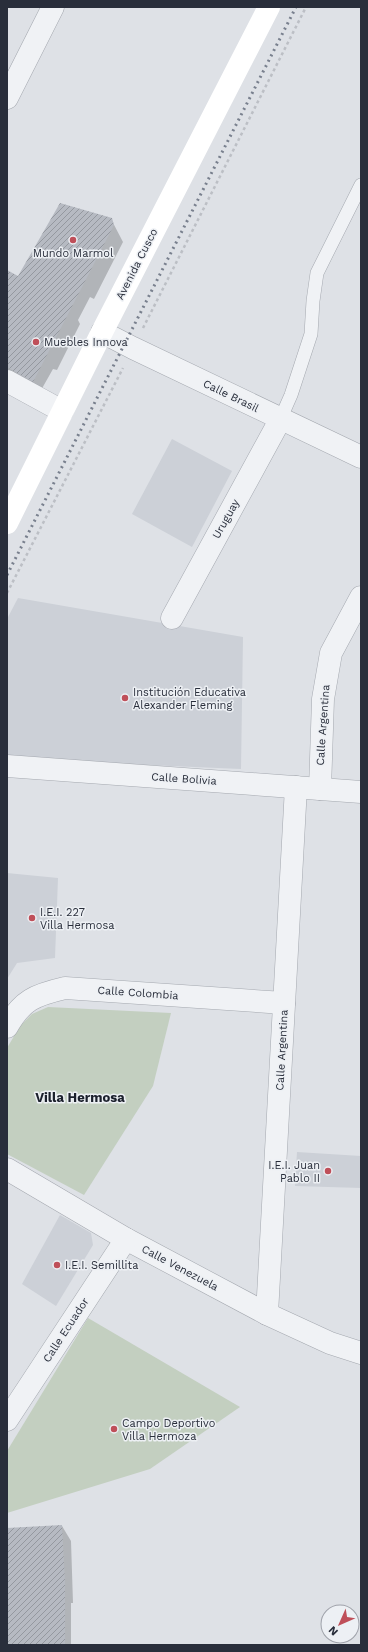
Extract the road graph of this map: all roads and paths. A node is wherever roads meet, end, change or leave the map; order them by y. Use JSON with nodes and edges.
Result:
{"nodes":[{"id":1,"x":53,"y":7,"type":"edge"},
{"id":2,"x":269,"y":7,"type":"edge"},
{"id":3,"x":306,"y":7,"type":"edge"},
{"id":4,"x":7,"y":98,"type":"edge"},
{"id":5,"x":361,"y":185,"type":"edge"},
{"id":6,"x":102,"y":332,"type":"junction"},
{"id":7,"x":133,"y":348,"type":"junction"},
{"id":8,"x":7,"y":381,"type":"edge"},
{"id":9,"x":62,"y":411,"type":"junction"},
{"id":10,"x":280,"y":420,"type":"junction"},
{"id":11,"x":361,"y":457,"type":"edge"},
{"id":12,"x":7,"y":522,"type":"edge"},
{"id":13,"x":7,"y":593,"type":"edge"},
{"id":14,"x":361,"y":597,"type":"edge"},
{"id":15,"x":172,"y":618,"type":"dead end"},
{"id":16,"x":352,"y":629,"type":"edge"},
{"id":17,"x":7,"y":766,"type":"edge"},
{"id":18,"x":296,"y":787,"type":"junction"},
{"id":19,"x":320,"y":789,"type":"junction"},
{"id":20,"x":361,"y":792,"type":"edge"},
{"id":21,"x":284,"y":1003,"type":"junction"},
{"id":22,"x":7,"y":1027,"type":"edge"},
{"id":23,"x":7,"y":1169,"type":"edge"},
{"id":24,"x":126,"y":1239,"type":"junction"},
{"id":25,"x":267,"y":1314,"type":"junction"},
{"id":26,"x":361,"y":1353,"type":"edge"},
{"id":27,"x":7,"y":1420,"type":"edge"}],
"edges":[{"from":1,"to":4,"type":"street"},
{"from":2,"to":6,"type":"main road","name":"Avenida Cusco"},
{"from":3,"to":7,"type":"path"},
{"from":5,"to":10,"type":"lane"},
{"from":6,"to":7,"type":"street","name":"Calle Brasil"},
{"from":6,"to":9,"type":"main road","name":"Avenida Cusco"},
{"from":7,"to":10,"type":"street","name":"Calle Brasil"},
{"from":7,"to":13,"type":"path"},
{"from":8,"to":9,"type":"street"},
{"from":9,"to":12,"type":"main road","name":"Avenida Cusco"},
{"from":10,"to":11,"type":"street","name":"Calle Brasil"},
{"from":10,"to":15,"type":"street","name":"Uruguay"},
{"from":14,"to":16,"type":"street","name":"Calle Argentina"},
{"from":16,"to":19,"type":"street","name":"Calle Argentina"},
{"from":17,"to":18,"type":"street","name":"Calle Bolivia"},
{"from":18,"to":19,"type":"street","name":"Calle Bolivia"},
{"from":18,"to":21,"type":"street","name":"Calle Argentina"},
{"from":19,"to":20,"type":"street","name":"Calle Bolivia"},
{"from":21,"to":22,"type":"street","name":"Calle Colombia"},
{"from":21,"to":25,"type":"street","name":"Calle Argentina"},
{"from":23,"to":24,"type":"street","name":"Calle Venezuela"},
{"from":24,"to":25,"type":"street","name":"Calle Venezuela"},
{"from":24,"to":27,"type":"street","name":"Calle Ecuador"},
{"from":25,"to":26,"type":"street","name":"Calle Venezuela"}]}
